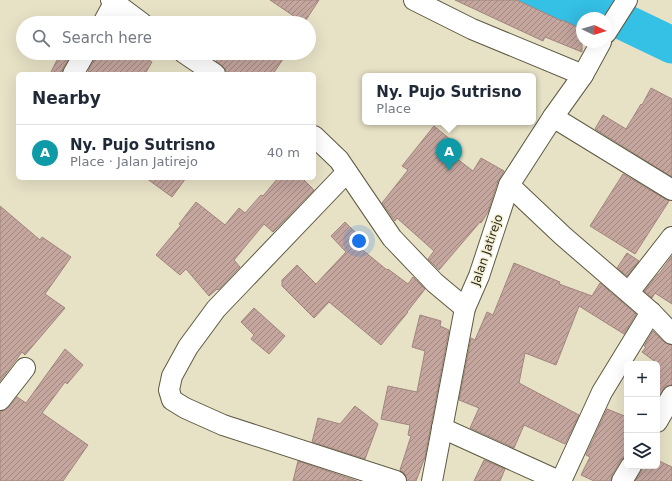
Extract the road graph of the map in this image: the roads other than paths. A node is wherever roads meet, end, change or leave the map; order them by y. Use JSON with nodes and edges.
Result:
{"nodes":[{"id":1,"x":414,"y":0,"type":"edge"},
{"id":2,"x":627,"y":0,"type":"edge"},
{"id":3,"x":126,"y":7,"type":"edge"},
{"id":4,"x":113,"y":16,"type":"edge"},
{"id":5,"x":612,"y":24,"type":"edge"},
{"id":6,"x":598,"y":48,"type":"edge"},
{"id":7,"x":81,"y":60,"type":"edge"},
{"id":8,"x":192,"y":60,"type":"edge"},
{"id":9,"x":205,"y":71,"type":"edge"},
{"id":10,"x":74,"y":72,"type":"edge"},
{"id":11,"x":583,"y":75,"type":"junction"},
{"id":12,"x":553,"y":117,"type":"junction"},
{"id":13,"x":316,"y":138,"type":"edge"},
{"id":14,"x":348,"y":172,"type":"junction"},
{"id":15,"x":510,"y":185,"type":"junction"},
{"id":16,"x":672,"y":190,"type":"edge"},
{"id":17,"x":672,"y":238,"type":"edge"},
{"id":18,"x":629,"y":292,"type":"junction"},
{"id":19,"x":465,"y":308,"type":"junction"},
{"id":20,"x":651,"y":312,"type":"junction"},
{"id":21,"x":672,"y":334,"type":"edge"},
{"id":22,"x":25,"y":368,"type":"dead end"},
{"id":23,"x":672,"y":396,"type":"edge"},
{"id":24,"x":0,"y":400,"type":"edge"},
{"id":25,"x":660,"y":417,"type":"edge"},
{"id":26,"x":442,"y":428,"type":"junction"},
{"id":27,"x":629,"y":469,"type":"edge"},
{"id":28,"x":396,"y":481,"type":"edge"},
{"id":29,"x":432,"y":481,"type":"edge"},
{"id":30,"x":560,"y":481,"type":"edge"},
{"id":31,"x":622,"y":481,"type":"edge"}],
"edges":[{"from":1,"to":11,"type":"street"},
{"from":2,"to":5,"type":"street"},
{"from":3,"to":4,"type":"street"},
{"from":6,"to":11,"type":"street","name":"Jalan Jatirejo"},
{"from":7,"to":10,"type":"street"},
{"from":8,"to":9,"type":"street"},
{"from":11,"to":12,"type":"street","name":"Jalan Jatirejo"},
{"from":12,"to":15,"type":"street","name":"Jalan Jatirejo"},
{"from":12,"to":16,"type":"street"},
{"from":13,"to":14,"type":"street"},
{"from":14,"to":19,"type":"street"},
{"from":14,"to":28,"type":"street"},
{"from":15,"to":18,"type":"street"},
{"from":15,"to":19,"type":"street","name":"Jalan Jatirejo"},
{"from":17,"to":18,"type":"street"},
{"from":18,"to":20,"type":"street"},
{"from":19,"to":26,"type":"street","name":"Jalan Jatirejo"},
{"from":20,"to":21,"type":"street"},
{"from":20,"to":30,"type":"street"},
{"from":22,"to":24,"type":"street"},
{"from":23,"to":25,"type":"street"},
{"from":26,"to":29,"type":"street","name":"Jalan Jatirejo"},
{"from":26,"to":30,"type":"street"},
{"from":27,"to":31,"type":"street"}]}
